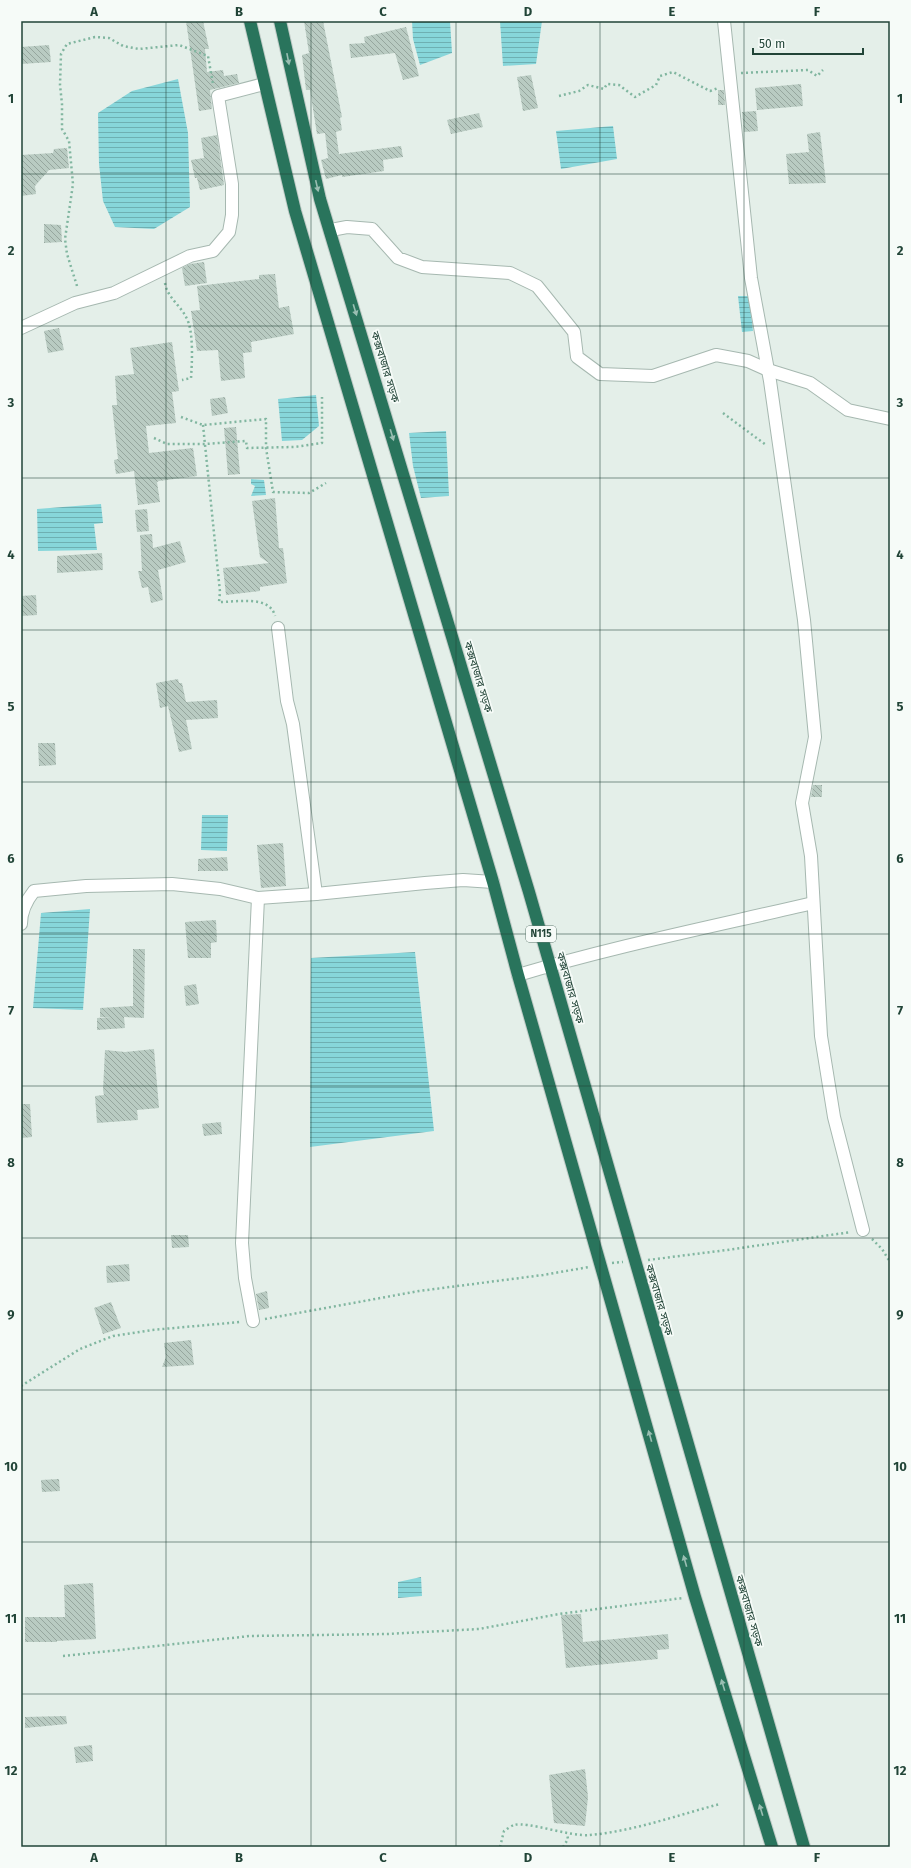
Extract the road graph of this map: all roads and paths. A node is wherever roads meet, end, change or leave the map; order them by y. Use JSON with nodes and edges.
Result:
{"nodes":[{"id":1,"x":250,"y":21,"type":"edge"},
{"id":2,"x":280,"y":21,"type":"edge"},
{"id":3,"x":724,"y":21,"type":"edge"},
{"id":4,"x":823,"y":70,"type":"dead end"},
{"id":5,"x":730,"y":74,"type":"junction"},
{"id":6,"x":264,"y":84,"type":"junction"},
{"id":7,"x":218,"y":96,"type":"junction"},
{"id":8,"x":559,"y":96,"type":"dead end"},
{"id":9,"x":330,"y":230,"type":"junction"},
{"id":10,"x":164,"y":269,"type":"junction"},
{"id":11,"x":77,"y":286,"type":"dead end"},
{"id":12,"x":21,"y":328,"type":"edge"},
{"id":13,"x":768,"y":370,"type":"junction"},
{"id":14,"x":182,"y":380,"type":"dead end"},
{"id":15,"x":322,"y":397,"type":"dead end"},
{"id":16,"x":723,"y":413,"type":"dead end"},
{"id":17,"x":181,"y":417,"type":"dead end"},
{"id":18,"x":890,"y":419,"type":"edge"},
{"id":19,"x":203,"y":425,"type":"junction"},
{"id":20,"x":154,"y":438,"type":"dead end"},
{"id":21,"x":205,"y":444,"type":"junction"},
{"id":22,"x":266,"y":448,"type":"junction"},
{"id":23,"x":780,"y":456,"type":"junction"},
{"id":24,"x":326,"y":483,"type":"dead end"},
{"id":25,"x":278,"y":628,"type":"joint"},
{"id":26,"x":493,"y":882,"type":"junction"},
{"id":27,"x":316,"y":894,"type":"junction"},
{"id":28,"x":258,"y":898,"type":"junction"},
{"id":29,"x":813,"y":903,"type":"junction"},
{"id":30,"x":21,"y":924,"type":"edge"},
{"id":31,"x":550,"y":966,"type":"junction"},
{"id":32,"x":518,"y":975,"type":"junction"},
{"id":33,"x":863,"y":1230,"type":"junction"},
{"id":34,"x":634,"y":1261,"type":"junction"},
{"id":35,"x":890,"y":1262,"type":"edge"},
{"id":36,"x":602,"y":1264,"type":"junction"},
{"id":37,"x":253,"y":1321,"type":"junction"},
{"id":38,"x":21,"y":1386,"type":"edge"},
{"id":39,"x":696,"y":1597,"type":"junction"},
{"id":40,"x":63,"y":1656,"type":"dead end"},
{"id":41,"x":720,"y":1804,"type":"dead end"},
{"id":42,"x":567,"y":1834,"type":"junction"},
{"id":43,"x":500,"y":1847,"type":"edge"},
{"id":44,"x":563,"y":1847,"type":"edge"},
{"id":45,"x":772,"y":1847,"type":"edge"},
{"id":46,"x":804,"y":1847,"type":"edge"}],
"edges":[{"from":1,"to":6,"type":"highway"},
{"from":2,"to":9,"type":"highway","name":"কক্সবাজার সড়ক","number":"N115","one_way":true},
{"from":3,"to":5,"type":"street"},
{"from":4,"to":5,"type":"path"},
{"from":5,"to":8,"type":"path"},
{"from":5,"to":13,"type":"street"},
{"from":6,"to":7,"type":"street"},
{"from":6,"to":26,"type":"highway"},
{"from":7,"to":10,"type":"street"},
{"from":7,"to":11,"type":"path"},
{"from":9,"to":13,"type":"street"},
{"from":9,"to":31,"type":"highway","name":"কক্সবাজার সড়ক","number":"N115","one_way":true},
{"from":10,"to":12,"type":"street"},
{"from":10,"to":14,"type":"path"},
{"from":13,"to":18,"type":"street"},
{"from":13,"to":23,"type":"street"},
{"from":15,"to":22,"type":"path"},
{"from":16,"to":23,"type":"path"},
{"from":17,"to":19,"type":"path"},
{"from":19,"to":21,"type":"path"},
{"from":19,"to":22,"type":"path"},
{"from":20,"to":21,"type":"path"},
{"from":21,"to":22,"type":"path"},
{"from":21,"to":25,"type":"path"},
{"from":22,"to":24,"type":"path"},
{"from":23,"to":29,"type":"street"},
{"from":25,"to":27,"type":"street"},
{"from":26,"to":27,"type":"street"},
{"from":26,"to":32,"type":"highway"},
{"from":27,"to":28,"type":"street"},
{"from":28,"to":30,"type":"street"},
{"from":28,"to":37,"type":"street"},
{"from":29,"to":31,"type":"street"},
{"from":29,"to":33,"type":"street"},
{"from":31,"to":32,"type":"street"},
{"from":31,"to":34,"type":"highway","name":"কক্সবাজার সড়ক","number":"N115"},
{"from":32,"to":36,"type":"highway"},
{"from":33,"to":34,"type":"path"},
{"from":33,"to":35,"type":"path"},
{"from":34,"to":36,"type":"path"},
{"from":34,"to":46,"type":"highway","name":"কক্সবাজার সড়ক","number":"N115"},
{"from":36,"to":37,"type":"path"},
{"from":39,"to":36,"type":"highway","one_way":true},
{"from":37,"to":38,"type":"path"},
{"from":39,"to":40,"type":"path"},
{"from":45,"to":39,"type":"highway","one_way":true},
{"from":41,"to":42,"type":"path"},
{"from":42,"to":43,"type":"path"},
{"from":42,"to":44,"type":"path"}]}
